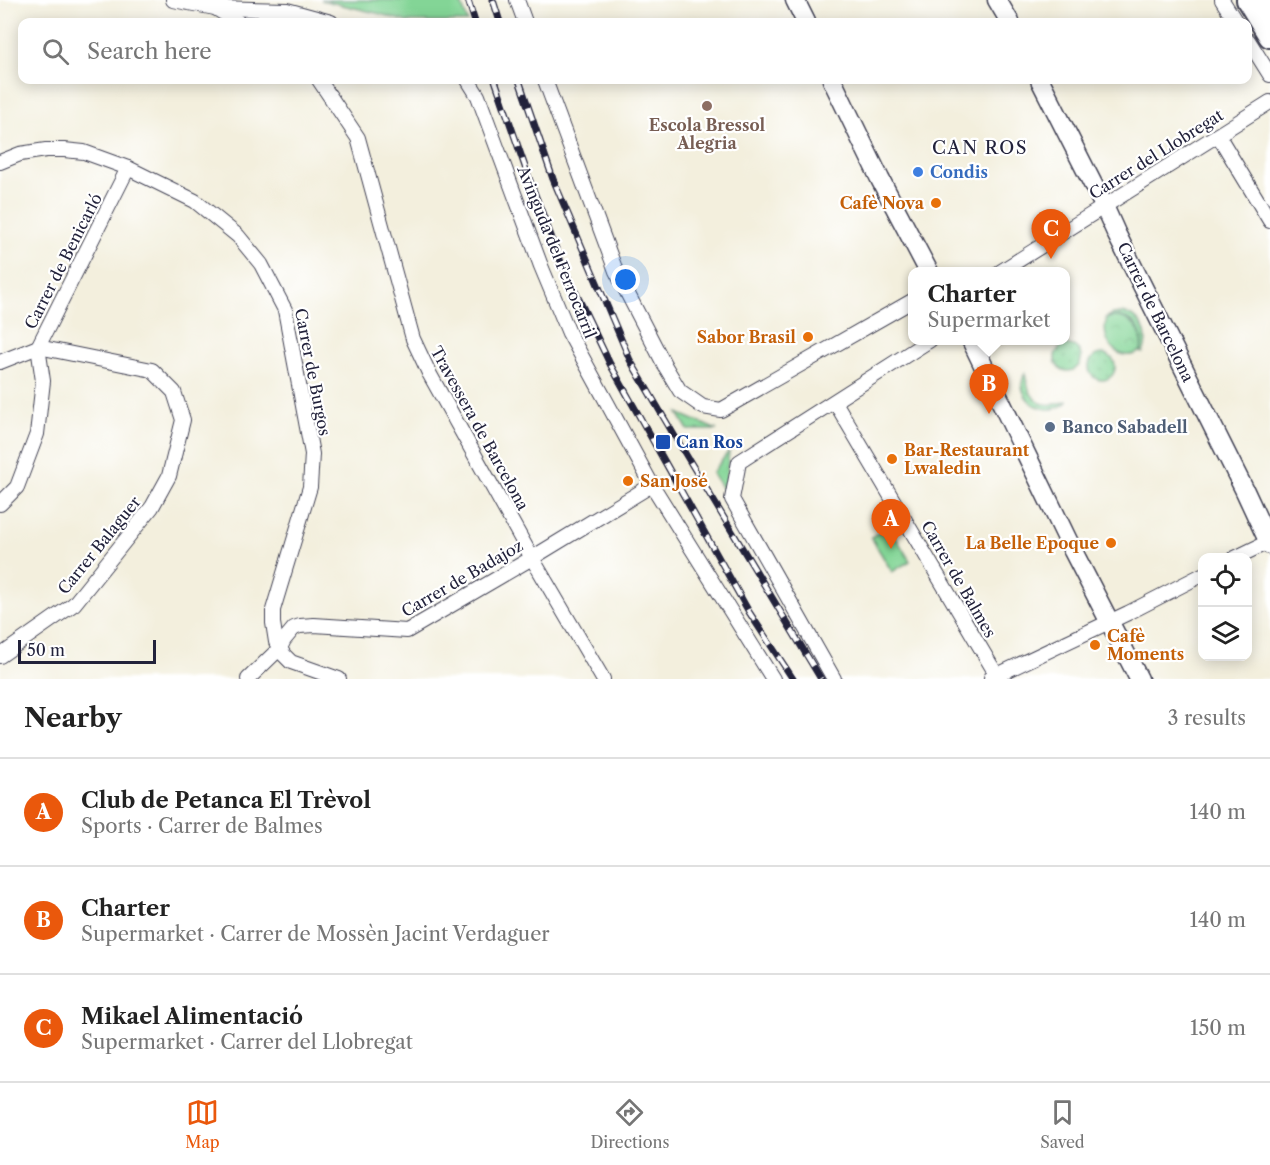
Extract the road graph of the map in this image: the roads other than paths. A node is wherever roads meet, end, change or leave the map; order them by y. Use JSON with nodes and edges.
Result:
{"nodes":[{"id":1,"x":173,"y":0,"type":"edge"},
{"id":2,"x":517,"y":0,"type":"edge"},
{"id":3,"x":795,"y":0,"type":"edge"},
{"id":4,"x":997,"y":0,"type":"edge"},
{"id":5,"x":1222,"y":0,"type":"edge"},
{"id":6,"x":1248,"y":0,"type":"edge"},
{"id":7,"x":1267,"y":0,"type":"edge"},
{"id":8,"x":1270,"y":5,"type":"edge"},
{"id":9,"x":215,"y":8,"type":"junction"},
{"id":10,"x":231,"y":18,"type":"edge"},
{"id":11,"x":316,"y":18,"type":"edge"},
{"id":12,"x":524,"y":18,"type":"edge"},
{"id":13,"x":804,"y":18,"type":"edge"},
{"id":14,"x":1008,"y":18,"type":"edge"},
{"id":15,"x":1233,"y":18,"type":"edge"},
{"id":16,"x":1270,"y":36,"type":"edge"},
{"id":17,"x":1252,"y":46,"type":"edge"},
{"id":18,"x":1270,"y":75,"type":"edge"},
{"id":19,"x":322,"y":84,"type":"edge"},
{"id":20,"x":470,"y":84,"type":"edge"},
{"id":21,"x":546,"y":84,"type":"edge"},
{"id":22,"x":834,"y":84,"type":"edge"},
{"id":23,"x":1042,"y":84,"type":"edge"},
{"id":24,"x":1270,"y":102,"type":"edge"},
{"id":25,"x":1218,"y":135,"type":"junction"},
{"id":26,"x":0,"y":162,"type":"edge"},
{"id":27,"x":128,"y":168,"type":"junction"},
{"id":28,"x":1104,"y":206,"type":"junction"},
{"id":29,"x":1270,"y":221,"type":"edge"},
{"id":30,"x":926,"y":267,"type":"edge"},
{"id":31,"x":1008,"y":267,"type":"edge"},
{"id":32,"x":908,"y":303,"type":"edge"},
{"id":33,"x":922,"y":345,"type":"edge"},
{"id":34,"x":973,"y":345,"type":"edge"},
{"id":35,"x":38,"y":347,"type":"junction"},
{"id":36,"x":0,"y":362,"type":"edge"},
{"id":37,"x":835,"y":402,"type":"junction"},
{"id":38,"x":652,"y":485,"type":"junction"},
{"id":39,"x":0,"y":504,"type":"edge"},
{"id":40,"x":1270,"y":543,"type":"edge"},
{"id":41,"x":1247,"y":553,"type":"edge"},
{"id":42,"x":532,"y":558,"type":"junction"},
{"id":43,"x":1198,"y":577,"type":"edge"},
{"id":44,"x":1109,"y":621,"type":"junction"},
{"id":45,"x":278,"y":645,"type":"junction"},
{"id":46,"x":0,"y":656,"type":"edge"},
{"id":47,"x":995,"y":678,"type":"edge"},
{"id":48,"x":248,"y":679,"type":"edge"},
{"id":49,"x":339,"y":679,"type":"edge"},
{"id":50,"x":603,"y":679,"type":"edge"},
{"id":51,"x":773,"y":679,"type":"edge"},
{"id":52,"x":834,"y":679,"type":"edge"},
{"id":53,"x":1139,"y":679,"type":"edge"}],
"edges":[{"from":1,"to":9,"type":"street"},
{"from":2,"to":12,"type":"street"},
{"from":3,"to":13,"type":"street"},
{"from":4,"to":14,"type":"street"},
{"from":5,"to":15,"type":"street"},
{"from":6,"to":16,"type":"main road"},
{"from":7,"to":8,"type":"main road"},
{"from":9,"to":10,"type":"street"},
{"from":9,"to":11,"type":"street"},
{"from":17,"to":18,"type":"street"},
{"from":19,"to":42,"type":"street","name":"Travessera de Barcelona"},
{"from":20,"to":38,"type":"street","name":"Avinguda del Ferrocarril"},
{"from":21,"to":32,"type":"street"},
{"from":22,"to":30,"type":"street"},
{"from":23,"to":28,"type":"street","name":"Carrer de Barcelona"},
{"from":24,"to":25,"type":"street","name":"Carrer del Llobregat"},
{"from":25,"to":28,"type":"street","name":"Carrer del Llobregat"},
{"from":25,"to":29,"type":"street"},
{"from":26,"to":27,"type":"street","name":"Carrer de Burgos"},
{"from":27,"to":35,"type":"street","name":"Carrer de Benicarló"},
{"from":27,"to":45,"type":"street","name":"Carrer de Burgos"},
{"from":28,"to":31,"type":"street","name":"Carrer del Llobregat"},
{"from":28,"to":40,"type":"street","name":"Carrer de Barcelona"},
{"from":33,"to":37,"type":"street"},
{"from":34,"to":44,"type":"street"},
{"from":35,"to":36,"type":"street"},
{"from":35,"to":39,"type":"street","name":"Carrer de Benicarló"},
{"from":35,"to":46,"type":"street","name":"Carrer Balaguer"},
{"from":37,"to":47,"type":"street","name":"Carrer de Balmes"},
{"from":37,"to":52,"type":"street"},
{"from":38,"to":42,"type":"street","name":"Carrer de Badajoz"},
{"from":38,"to":51,"type":"street","name":"Avinguda del Ferrocarril"},
{"from":40,"to":41,"type":"street"},
{"from":42,"to":45,"type":"street","name":"Carrer de Badajoz"},
{"from":42,"to":50,"type":"street","name":"Travessera de Barcelona"},
{"from":43,"to":44,"type":"street"},
{"from":44,"to":47,"type":"street"},
{"from":44,"to":53,"type":"street"},
{"from":45,"to":48,"type":"street"},
{"from":45,"to":49,"type":"street"}]}
